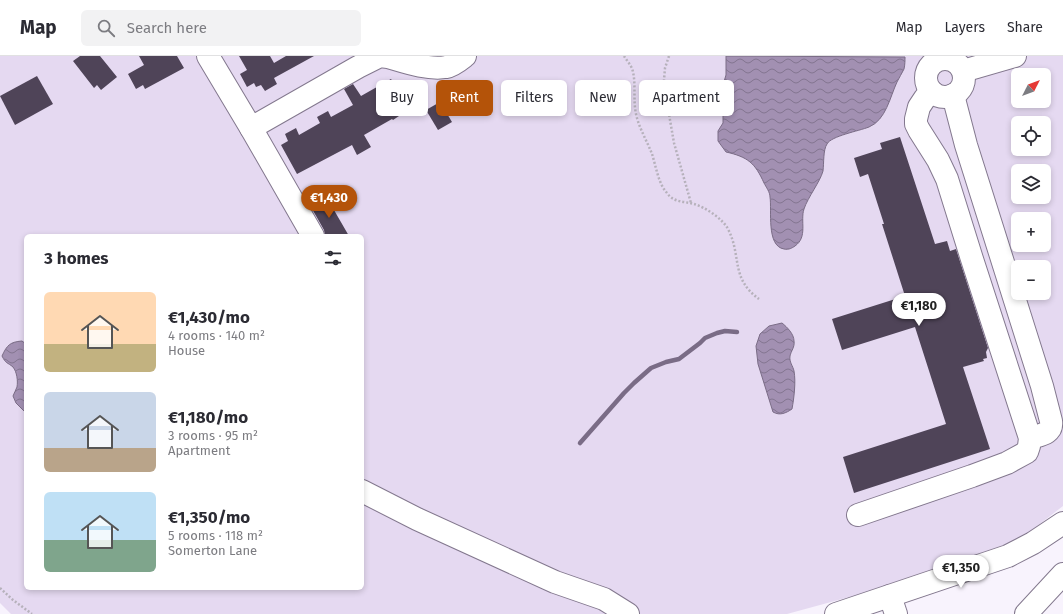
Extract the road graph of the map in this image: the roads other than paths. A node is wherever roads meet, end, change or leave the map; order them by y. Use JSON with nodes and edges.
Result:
{"nodes":[{"id":1,"x":208,"y":56,"type":"edge"},
{"id":2,"x":465,"y":56,"type":"edge"},
{"id":3,"x":1015,"y":56,"type":"edge"},
{"id":4,"x":937,"y":58,"type":"edge"},
{"id":5,"x":963,"y":72,"type":"junction"},
{"id":6,"x":932,"y":92,"type":"junction"},
{"id":7,"x":953,"y":95,"type":"junction"},
{"id":8,"x":251,"y":128,"type":"junction"},
{"id":9,"x":312,"y":234,"type":"edge"},
{"id":10,"x":998,"y":248,"type":"junction"},
{"id":11,"x":971,"y":256,"type":"junction"},
{"id":12,"x":1030,"y":438,"type":"junction"},
{"id":13,"x":364,"y":492,"type":"edge"},
{"id":14,"x":858,"y":515,"type":"dead end"},
{"id":15,"x":1063,"y":522,"type":"edge"},
{"id":16,"x":1063,"y":574,"type":"edge"},
{"id":17,"x":893,"y":605,"type":"edge"},
{"id":18,"x":628,"y":614,"type":"edge"},
{"id":19,"x":836,"y":614,"type":"edge"},
{"id":20,"x":1026,"y":614,"type":"edge"}],
"edges":[{"from":1,"to":8,"type":"street"},
{"from":2,"to":8,"type":"street"},
{"from":3,"to":5,"type":"street"},
{"from":4,"to":5,"type":"street"},
{"from":4,"to":6,"type":"street"},
{"from":5,"to":7,"type":"street"},
{"from":6,"to":7,"type":"street"},
{"from":6,"to":11,"type":"street"},
{"from":7,"to":10,"type":"street"},
{"from":8,"to":9,"type":"street"},
{"from":10,"to":11,"type":"street"},
{"from":10,"to":12,"type":"street"},
{"from":11,"to":12,"type":"street"},
{"from":12,"to":14,"type":"street"},
{"from":13,"to":18,"type":"street"},
{"from":15,"to":17,"type":"street"},
{"from":16,"to":20,"type":"street"},
{"from":17,"to":19,"type":"street"}]}
